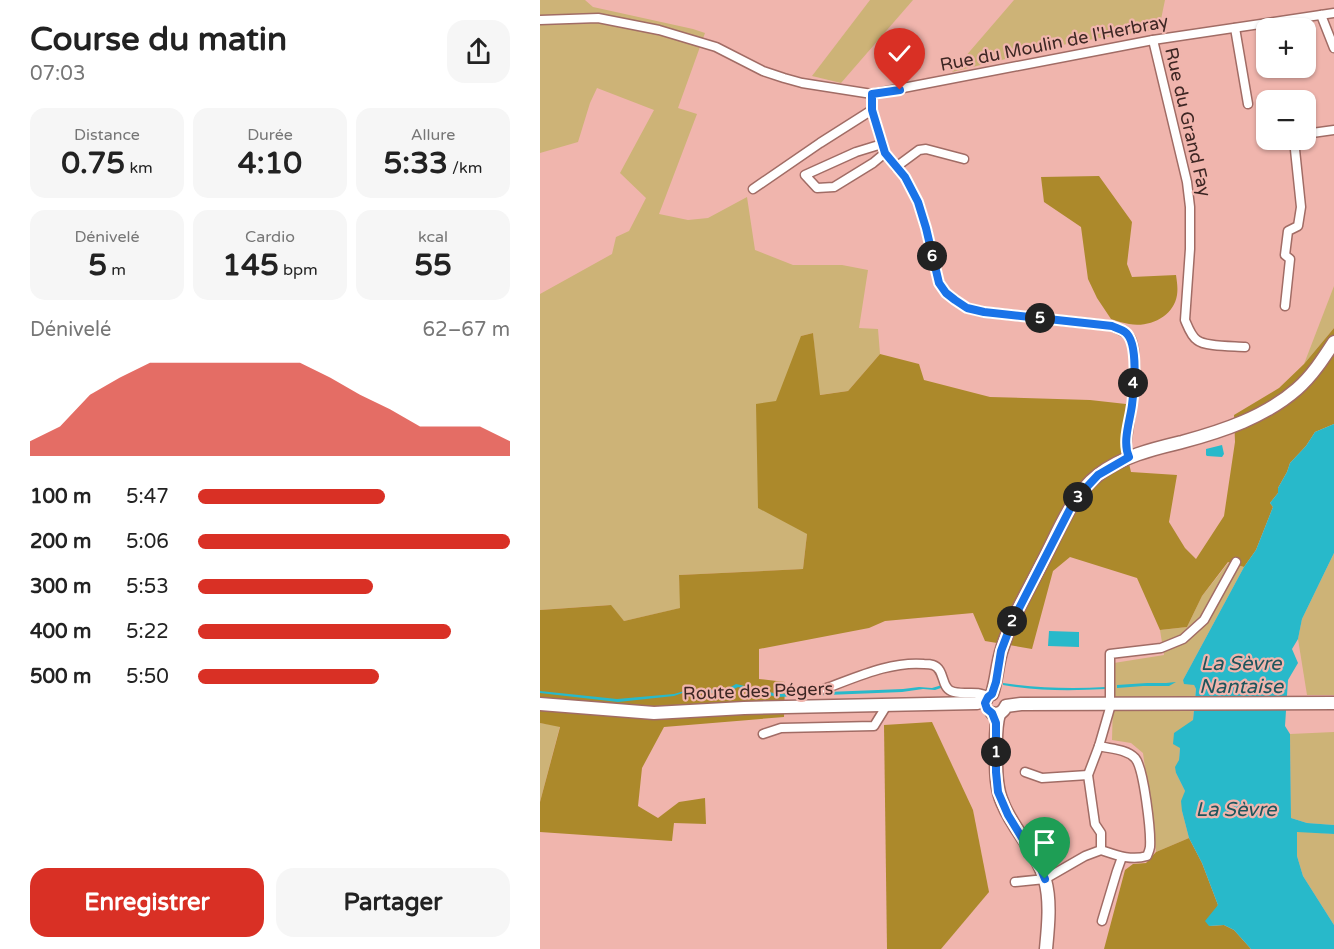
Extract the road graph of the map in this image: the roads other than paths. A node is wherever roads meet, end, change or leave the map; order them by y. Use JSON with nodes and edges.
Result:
{"nodes":[{"id":1,"x":1334,"y":13,"type":"edge"},
{"id":2,"x":1321,"y":15,"type":"junction"},
{"id":3,"x":540,"y":20,"type":"edge"},
{"id":4,"x":1235,"y":28,"type":"junction"},
{"id":5,"x":1153,"y":39,"type":"junction"},
{"id":6,"x":1334,"y":48,"type":"edge"},
{"id":7,"x":872,"y":94,"type":"junction"},
{"id":8,"x":1248,"y":104,"type":"dead end"},
{"id":9,"x":872,"y":110,"type":"junction"},
{"id":10,"x":1334,"y":130,"type":"edge"},
{"id":11,"x":1316,"y":132,"type":"edge"},
{"id":12,"x":883,"y":148,"type":"junction"},
{"id":13,"x":1295,"y":150,"type":"edge"},
{"id":14,"x":964,"y":159,"type":"dead end"},
{"id":15,"x":896,"y":166,"type":"junction"},
{"id":16,"x":753,"y":189,"type":"dead end"},
{"id":17,"x":1285,"y":306,"type":"dead end"},
{"id":18,"x":1334,"y":342,"type":"edge"},
{"id":19,"x":1245,"y":347,"type":"dead end"},
{"id":20,"x":1129,"y":457,"type":"junction"},
{"id":21,"x":1236,"y":562,"type":"dead end"},
{"id":22,"x":824,"y":689,"type":"dead end"},
{"id":23,"x":993,"y":703,"type":"junction"},
{"id":24,"x":1334,"y":703,"type":"edge"},
{"id":25,"x":540,"y":704,"type":"edge"},
{"id":26,"x":1110,"y":704,"type":"junction"},
{"id":27,"x":887,"y":705,"type":"junction"},
{"id":28,"x":763,"y":734,"type":"dead end"},
{"id":29,"x":1099,"y":746,"type":"junction"},
{"id":30,"x":1025,"y":772,"type":"dead end"},
{"id":31,"x":1088,"y":775,"type":"junction"},
{"id":32,"x":1101,"y":850,"type":"junction"},
{"id":33,"x":1122,"y":857,"type":"junction"},
{"id":34,"x":1045,"y":879,"type":"junction"},
{"id":35,"x":1015,"y":882,"type":"dead end"},
{"id":36,"x":1102,"y":921,"type":"dead end"},
{"id":37,"x":1046,"y":949,"type":"edge"}],
"edges":[{"from":1,"to":2,"type":"street","name":"Rue du Moulin de l'Herbray"},
{"from":2,"to":4,"type":"street","name":"Rue du Moulin de l'Herbray"},
{"from":2,"to":6,"type":"street"},
{"from":3,"to":7,"type":"street","name":"Rue du Moulin de l'Herbray"},
{"from":4,"to":5,"type":"street","name":"Rue du Moulin de l'Herbray"},
{"from":4,"to":8,"type":"street"},
{"from":5,"to":7,"type":"street","name":"Rue du Moulin de l'Herbray"},
{"from":5,"to":19,"type":"street","name":"Rue du Grand Fay"},
{"from":7,"to":9,"type":"street"},
{"from":9,"to":12,"type":"street"},
{"from":9,"to":16,"type":"street"},
{"from":10,"to":11,"type":"street"},
{"from":12,"to":12,"type":"street"},
{"from":12,"to":15,"type":"street"},
{"from":13,"to":17,"type":"street"},
{"from":14,"to":15,"type":"street"},
{"from":15,"to":20,"type":"street"},
{"from":18,"to":20,"type":"street"},
{"from":20,"to":23,"type":"street"},
{"from":21,"to":26,"type":"street"},
{"from":22,"to":23,"type":"street"},
{"from":23,"to":26,"type":"street","name":"Route des Pégers"},
{"from":23,"to":27,"type":"street","name":"Route des Pégers"},
{"from":23,"to":34,"type":"street"},
{"from":24,"to":26,"type":"street","name":"Route des Pégers"},
{"from":25,"to":27,"type":"street","name":"Route des Pégers"},
{"from":26,"to":29,"type":"street"},
{"from":27,"to":28,"type":"street"},
{"from":29,"to":31,"type":"street"},
{"from":29,"to":33,"type":"street"},
{"from":30,"to":31,"type":"street"},
{"from":31,"to":32,"type":"street"},
{"from":32,"to":33,"type":"street"},
{"from":32,"to":34,"type":"street"},
{"from":33,"to":36,"type":"street"},
{"from":34,"to":35,"type":"street"},
{"from":34,"to":37,"type":"street"}]}
